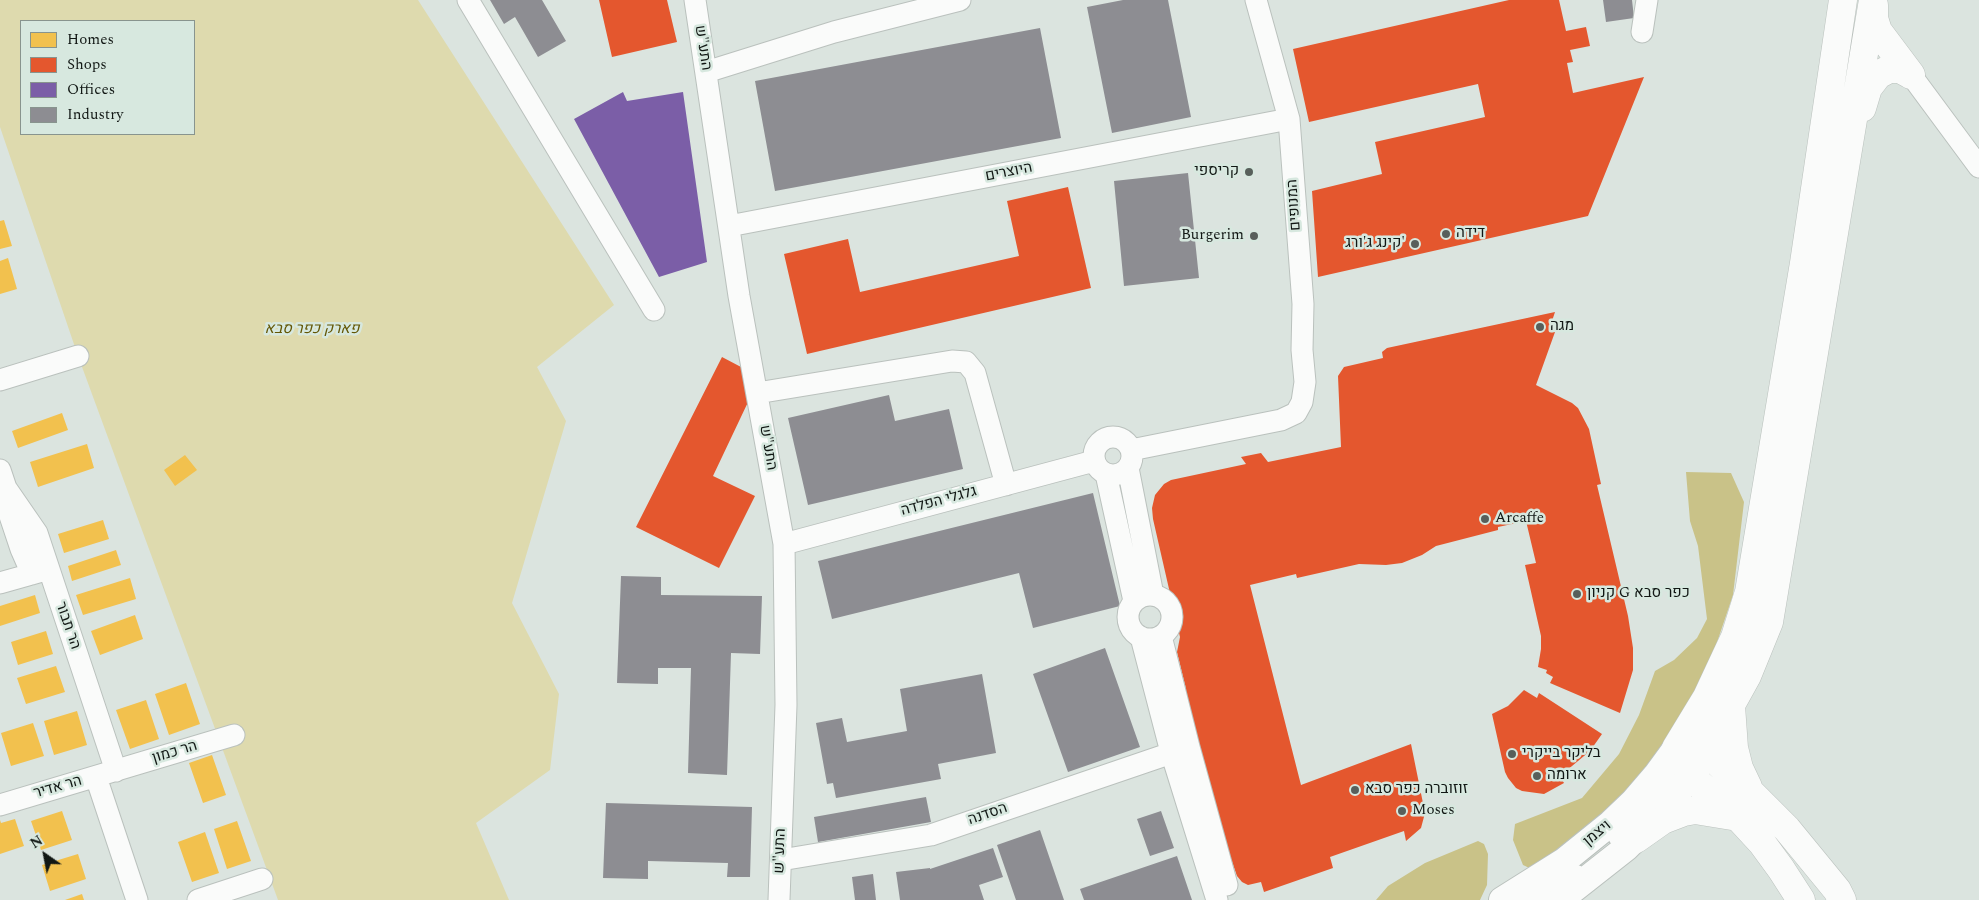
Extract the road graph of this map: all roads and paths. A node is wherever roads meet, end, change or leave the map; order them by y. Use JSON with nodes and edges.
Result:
{"nodes":[{"id":1,"x":468,"y":0,"type":"edge"},
{"id":2,"x":695,"y":0,"type":"edge"},
{"id":3,"x":960,"y":0,"type":"edge"},
{"id":4,"x":1256,"y":0,"type":"edge"},
{"id":5,"x":1647,"y":0,"type":"edge"},
{"id":6,"x":1843,"y":0,"type":"edge"},
{"id":7,"x":1873,"y":0,"type":"edge"},
{"id":8,"x":1642,"y":32,"type":"dead end"},
{"id":9,"x":706,"y":72,"type":"junction"},
{"id":10,"x":1911,"y":75,"type":"junction"},
{"id":11,"x":1289,"y":118,"type":"junction"},
{"id":12,"x":1846,"y":154,"type":"junction"},
{"id":13,"x":1979,"y":167,"type":"edge"},
{"id":14,"x":729,"y":226,"type":"junction"},
{"id":15,"x":654,"y":310,"type":"dead end"},
{"id":16,"x":78,"y":356,"type":"dead end"},
{"id":17,"x":0,"y":380,"type":"edge"},
{"id":18,"x":757,"y":393,"type":"junction"},
{"id":19,"x":1129,"y":459,"type":"junction"},
{"id":20,"x":1100,"y":468,"type":"junction"},
{"id":21,"x":3,"y":479,"type":"edge"},
{"id":22,"x":1006,"y":485,"type":"junction"},
{"id":23,"x":784,"y":544,"type":"junction"},
{"id":24,"x":40,"y":571,"type":"junction"},
{"id":25,"x":0,"y":583,"type":"edge"},
{"id":26,"x":1144,"y":598,"type":"junction"},
{"id":27,"x":1151,"y":637,"type":"junction"},
{"id":28,"x":1731,"y":706,"type":"junction"},
{"id":29,"x":234,"y":735,"type":"dead end"},
{"id":30,"x":1676,"y":748,"type":"junction"},
{"id":31,"x":1180,"y":750,"type":"junction"},
{"id":32,"x":1706,"y":752,"type":"junction"},
{"id":33,"x":106,"y":774,"type":"junction"},
{"id":34,"x":1692,"y":777,"type":"junction"},
{"id":35,"x":1751,"y":793,"type":"junction"},
{"id":36,"x":0,"y":805,"type":"edge"},
{"id":37,"x":1738,"y":818,"type":"junction"},
{"id":38,"x":1636,"y":839,"type":"junction"},
{"id":39,"x":781,"y":860,"type":"junction"},
{"id":40,"x":262,"y":878,"type":"dead end"},
{"id":41,"x":137,"y":900,"type":"edge"},
{"id":42,"x":198,"y":900,"type":"edge"},
{"id":43,"x":780,"y":900,"type":"edge"},
{"id":44,"x":1217,"y":900,"type":"edge"},
{"id":45,"x":1231,"y":900,"type":"edge"},
{"id":46,"x":1502,"y":900,"type":"edge"},
{"id":47,"x":1536,"y":900,"type":"edge"},
{"id":48,"x":1560,"y":900,"type":"edge"},
{"id":49,"x":1801,"y":900,"type":"edge"},
{"id":50,"x":1842,"y":900,"type":"edge"}],
"edges":[{"from":1,"to":15,"type":"street"},
{"from":2,"to":9,"type":"street","name":"התע\"ש"},
{"from":3,"to":9,"type":"street"},
{"from":4,"to":11,"type":"street","name":"המנופים"},
{"from":5,"to":8,"type":"street"},
{"from":6,"to":30,"type":"highway"},
{"from":7,"to":10,"type":"highway"},
{"from":7,"to":12,"type":"highway"},
{"from":9,"to":14,"type":"street","name":"התע\"ש"},
{"from":10,"to":12,"type":"highway"},
{"from":10,"to":13,"type":"street"},
{"from":11,"to":14,"type":"street","name":"היוצרים"},
{"from":11,"to":19,"type":"street","name":"המנופים"},
{"from":12,"to":28,"type":"highway"},
{"from":14,"to":18,"type":"street","name":"התע\"ש"},
{"from":16,"to":17,"type":"street"},
{"from":18,"to":22,"type":"street"},
{"from":18,"to":23,"type":"street","name":"התע\"ש"},
{"from":19,"to":20,"type":"street"},
{"from":19,"to":20,"type":"street"},
{"from":19,"to":26,"type":"street"},
{"from":20,"to":22,"type":"street","name":"גלגלי הפלדה"},
{"from":20,"to":26,"type":"street"},
{"from":21,"to":24,"type":"street","name":"הר תבור"},
{"from":22,"to":23,"type":"street","name":"גלגלי הפלדה"},
{"from":23,"to":39,"type":"street","name":"התע\"ש"},
{"from":24,"to":25,"type":"street"},
{"from":24,"to":33,"type":"street","name":"הר תבור"},
{"from":26,"to":27,"type":"street"},
{"from":26,"to":27,"type":"street"},
{"from":27,"to":31,"type":"street"},
{"from":28,"to":32,"type":"highway"},
{"from":28,"to":35,"type":"highway"},
{"from":29,"to":33,"type":"street","name":"הר כמון"},
{"from":30,"to":32,"type":"highway"},
{"from":30,"to":34,"type":"highway"},
{"from":30,"to":46,"type":"main road","name":"ויצמן"},
{"from":30,"to":47,"type":"street"},
{"from":31,"to":39,"type":"street","name":"הסדנה"},
{"from":31,"to":44,"type":"street"},
{"from":31,"to":45,"type":"street"},
{"from":32,"to":34,"type":"highway"},
{"from":32,"to":35,"type":"highway"},
{"from":33,"to":36,"type":"street","name":"הר אדיר"},
{"from":33,"to":41,"type":"street","name":"הר תבור"},
{"from":34,"to":37,"type":"highway"},
{"from":34,"to":38,"type":"main road","name":"ויצמן"},
{"from":35,"to":50,"type":"highway"},
{"from":37,"to":38,"type":"highway"},
{"from":37,"to":49,"type":"highway"},
{"from":38,"to":48,"type":"main road","name":"ויצמן"},
{"from":39,"to":43,"type":"street","name":"התע\"ש"},
{"from":40,"to":42,"type":"street"}]}
